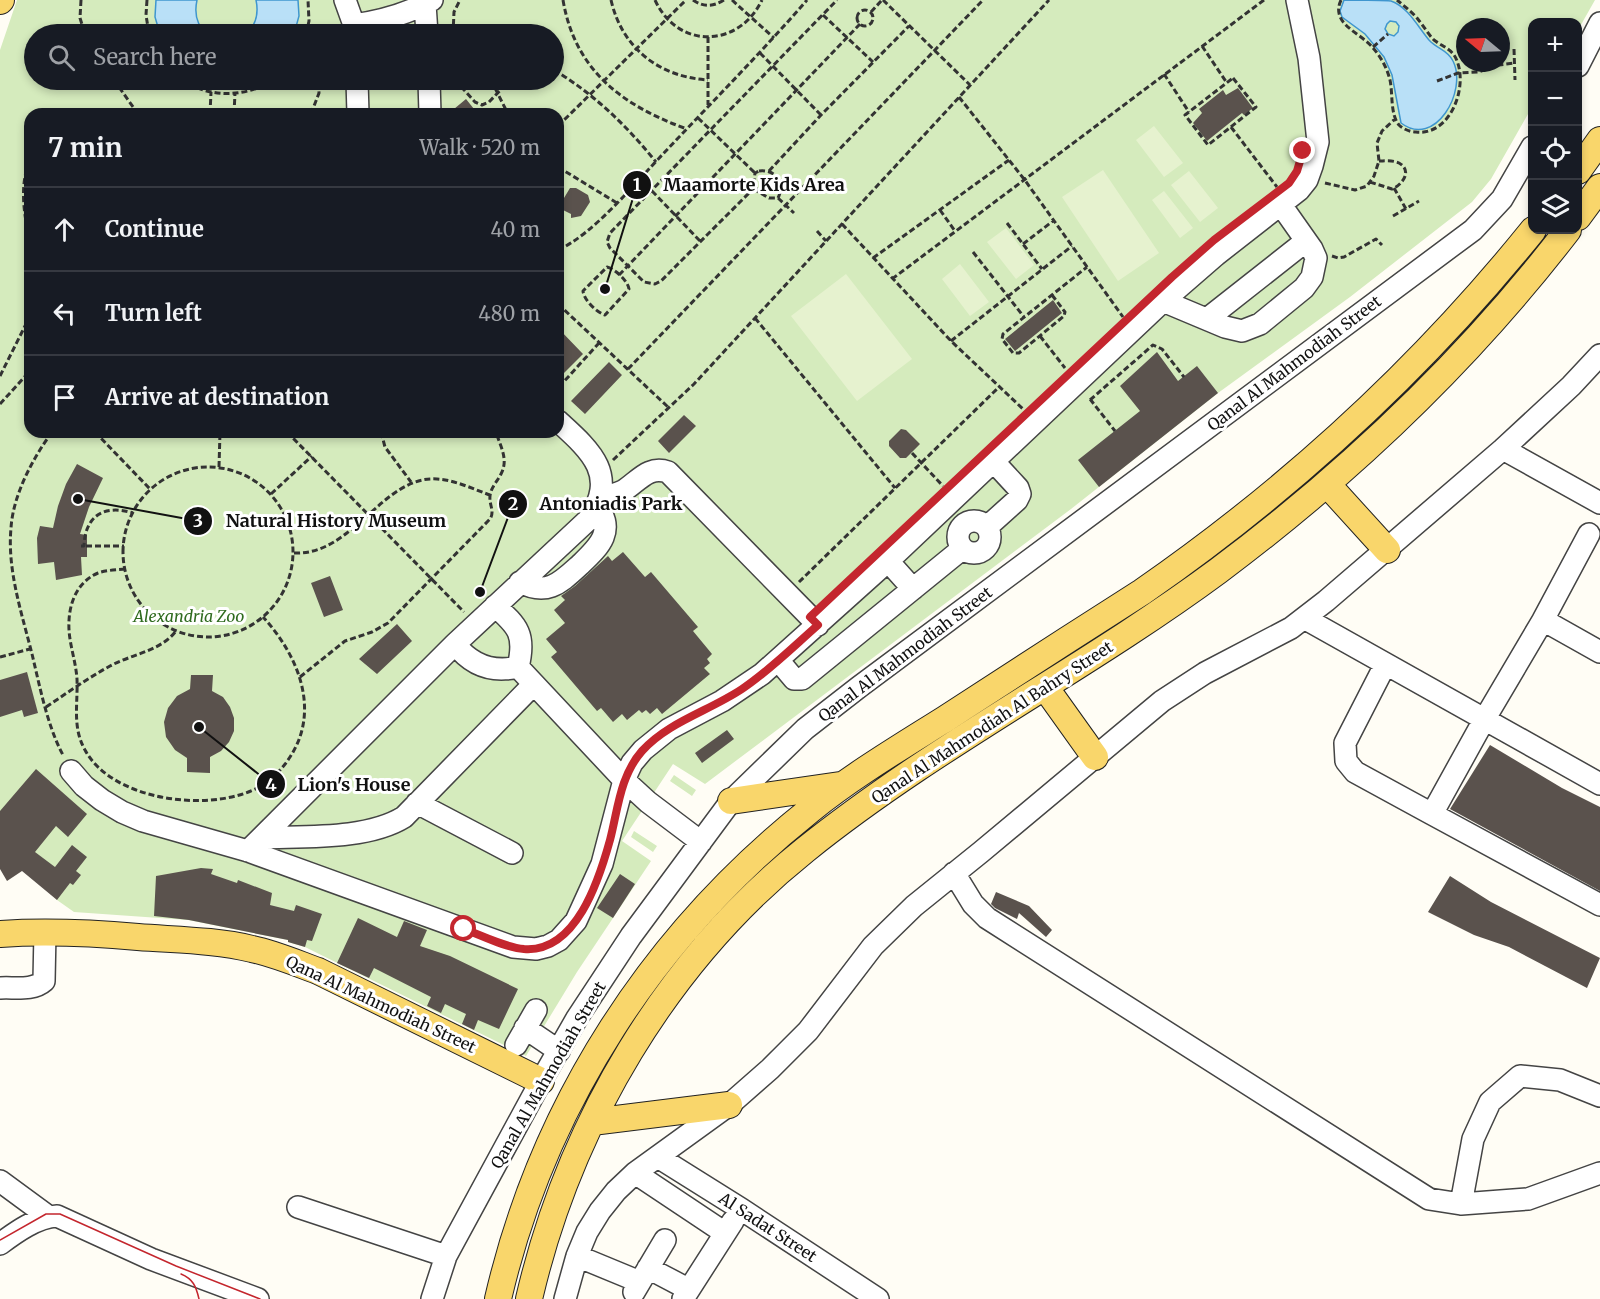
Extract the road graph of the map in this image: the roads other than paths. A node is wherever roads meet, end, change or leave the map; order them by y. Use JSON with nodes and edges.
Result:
{"nodes":[{"id":1,"x":1298,"y":0,"type":"edge"},
{"id":2,"x":428,"y":2,"type":"edge"},
{"id":3,"x":350,"y":13,"type":"edge"},
{"id":4,"x":1600,"y":23,"type":"edge"},
{"id":5,"x":427,"y":24,"type":"edge"},
{"id":6,"x":1582,"y":58,"type":"edge"},
{"id":7,"x":357,"y":90,"type":"edge"},
{"id":8,"x":429,"y":90,"type":"edge"},
{"id":9,"x":358,"y":108,"type":"edge"},
{"id":10,"x":430,"y":108,"type":"edge"},
{"id":11,"x":1600,"y":140,"type":"edge"},
{"id":12,"x":1528,"y":155,"type":"edge"},
{"id":13,"x":1582,"y":165,"type":"edge"},
{"id":14,"x":1600,"y":187,"type":"edge"},
{"id":15,"x":1281,"y":198,"type":"junction"},
{"id":16,"x":1582,"y":212,"type":"edge"},
{"id":17,"x":1530,"y":234,"type":"edge"},
{"id":18,"x":1565,"y":234,"type":"edge"},
{"id":19,"x":1306,"y":241,"type":"junction"},
{"id":20,"x":1163,"y":301,"type":"junction"},
{"id":21,"x":1207,"y":319,"type":"junction"},
{"id":22,"x":1600,"y":355,"type":"edge"},
{"id":23,"x":564,"y":426,"type":"edge"},
{"id":24,"x":1503,"y":449,"type":"junction"},
{"id":25,"x":994,"y":462,"type":"junction"},
{"id":26,"x":1327,"y":484,"type":"junction"},
{"id":27,"x":947,"y":498,"type":"junction"},
{"id":28,"x":598,"y":501,"type":"junction"},
{"id":29,"x":1600,"y":503,"type":"edge"},
{"id":30,"x":964,"y":524,"type":"junction"},
{"id":31,"x":987,"y":527,"type":"junction"},
{"id":32,"x":1588,"y":534,"type":"dead end"},
{"id":33,"x":962,"y":549,"type":"junction"},
{"id":34,"x":1387,"y":550,"type":"junction"},
{"id":35,"x":888,"y":561,"type":"junction"},
{"id":36,"x":913,"y":589,"type":"junction"},
{"id":37,"x":495,"y":606,"type":"junction"},
{"id":38,"x":1304,"y":618,"type":"junction"},
{"id":39,"x":1543,"y":620,"type":"junction"},
{"id":40,"x":814,"y":628,"type":"junction"},
{"id":41,"x":455,"y":644,"type":"junction"},
{"id":42,"x":1600,"y":652,"type":"edge"},
{"id":43,"x":831,"y":656,"type":"junction"},
{"id":44,"x":778,"y":660,"type":"junction"},
{"id":45,"x":1385,"y":664,"type":"junction"},
{"id":46,"x":518,"y":667,"type":"junction"},
{"id":47,"x":534,"y":684,"type":"junction"},
{"id":48,"x":1045,"y":687,"type":"junction"},
{"id":49,"x":1484,"y":720,"type":"junction"},
{"id":50,"x":1095,"y":757,"type":"junction"},
{"id":51,"x":71,"y":771,"type":"road end"},
{"id":52,"x":624,"y":780,"type":"junction"},
{"id":53,"x":1600,"y":784,"type":"edge"},
{"id":54,"x":844,"y":785,"type":"junction"},
{"id":55,"x":731,"y":801,"type":"junction"},
{"id":56,"x":417,"y":803,"type":"junction"},
{"id":57,"x":1432,"y":814,"type":"junction"},
{"id":58,"x":701,"y":842,"type":"junction"},
{"id":59,"x":254,"y":844,"type":"junction"},
{"id":60,"x":512,"y":854,"type":"dead end"},
{"id":61,"x":954,"y":873,"type":"junction"},
{"id":62,"x":1600,"y":905,"type":"edge"},
{"id":63,"x":45,"y":932,"type":"junction"},
{"id":64,"x":0,"y":934,"type":"edge"},
{"id":65,"x":0,"y":988,"type":"edge"},
{"id":66,"x":536,"y":1010,"type":"dead end"},
{"id":67,"x":559,"y":1051,"type":"junction"},
{"id":68,"x":541,"y":1081,"type":"junction"},
{"id":69,"x":1600,"y":1096,"type":"edge"},
{"id":70,"x":729,"y":1105,"type":"junction"},
{"id":71,"x":592,"y":1122,"type":"junction"},
{"id":72,"x":658,"y":1157,"type":"junction"},
{"id":73,"x":635,"y":1173,"type":"junction"},
{"id":74,"x":1600,"y":1173,"type":"edge"},
{"id":75,"x":0,"y":1181,"type":"edge"},
{"id":76,"x":1461,"y":1204,"type":"junction"},
{"id":77,"x":298,"y":1207,"type":"dead end"},
{"id":78,"x":741,"y":1209,"type":"junction"},
{"id":79,"x":49,"y":1216,"type":"junction"},
{"id":80,"x":725,"y":1233,"type":"junction"},
{"id":81,"x":665,"y":1240,"type":"dead end"},
{"id":82,"x":0,"y":1244,"type":"edge"},
{"id":83,"x":446,"y":1256,"type":"junction"},
{"id":84,"x":577,"y":1256,"type":"junction"},
{"id":85,"x":641,"y":1281,"type":"junction"},
{"id":86,"x":686,"y":1294,"type":"edge"},
{"id":87,"x":258,"y":1299,"type":"edge"},
{"id":88,"x":432,"y":1299,"type":"edge"},
{"id":89,"x":498,"y":1299,"type":"edge"},
{"id":90,"x":529,"y":1299,"type":"edge"},
{"id":91,"x":565,"y":1299,"type":"edge"},
{"id":92,"x":878,"y":1299,"type":"edge"}],
"edges":[{"from":1,"to":15,"type":"street"},
{"from":2,"to":3,"type":"street"},
{"from":2,"to":5,"type":"street"},
{"from":4,"to":6,"type":"street"},
{"from":7,"to":9,"type":"street"},
{"from":8,"to":10,"type":"street"},
{"from":11,"to":13,"type":"main road"},
{"from":12,"to":55,"type":"street","name":"Qanal Al Mahmodiah Street"},
{"from":14,"to":16,"type":"main road"},
{"from":15,"to":19,"type":"street"},
{"from":15,"to":20,"type":"street"},
{"from":17,"to":54,"type":"main road","name":"Qanal Al Mahmodiah Al Bahry Street"},
{"from":18,"to":26,"type":"main road","name":"Qanal Al Mahmodiah Al Bahry Street"},
{"from":19,"to":21,"type":"street"},
{"from":19,"to":21,"type":"street"},
{"from":20,"to":21,"type":"street"},
{"from":20,"to":25,"type":"street"},
{"from":22,"to":24,"type":"street"},
{"from":23,"to":28,"type":"street"},
{"from":24,"to":29,"type":"street"},
{"from":24,"to":34,"type":"street"},
{"from":25,"to":27,"type":"street"},
{"from":25,"to":31,"type":"street"},
{"from":26,"to":34,"type":"main road"},
{"from":26,"to":48,"type":"main road","name":"Qanal Al Mahmodiah Al Bahry Street"},
{"from":27,"to":30,"type":"street"},
{"from":27,"to":35,"type":"street"},
{"from":28,"to":37,"type":"street"},
{"from":28,"to":40,"type":"street"},
{"from":30,"to":31,"type":"street"},
{"from":30,"to":33,"type":"street"},
{"from":31,"to":33,"type":"street"},
{"from":32,"to":39,"type":"street"},
{"from":33,"to":36,"type":"street"},
{"from":34,"to":38,"type":"street"},
{"from":35,"to":36,"type":"street"},
{"from":35,"to":40,"type":"street"},
{"from":36,"to":43,"type":"street"},
{"from":37,"to":41,"type":"street"},
{"from":37,"to":46,"type":"street"},
{"from":38,"to":45,"type":"street"},
{"from":38,"to":50,"type":"street"},
{"from":39,"to":42,"type":"street"},
{"from":39,"to":49,"type":"street"},
{"from":40,"to":43,"type":"street"},
{"from":40,"to":44,"type":"street"},
{"from":41,"to":46,"type":"street"},
{"from":41,"to":59,"type":"street"},
{"from":43,"to":44,"type":"street"},
{"from":44,"to":52,"type":"street"},
{"from":45,"to":49,"type":"street"},
{"from":45,"to":57,"type":"street"},
{"from":46,"to":47,"type":"street"},
{"from":47,"to":52,"type":"street"},
{"from":47,"to":56,"type":"street"},
{"from":48,"to":50,"type":"main road"},
{"from":48,"to":71,"type":"main road","name":"Qanal Al Mahmodiah Al Bahry Street"},
{"from":49,"to":53,"type":"street"},
{"from":49,"to":57,"type":"street"},
{"from":50,"to":61,"type":"street"},
{"from":51,"to":59,"type":"street"},
{"from":52,"to":58,"type":"street"},
{"from":52,"to":59,"type":"street"},
{"from":54,"to":55,"type":"main road"},
{"from":54,"to":89,"type":"main road","name":"Qanal Al Mahmodiah Al Bahry Street"},
{"from":55,"to":58,"type":"street","name":"Qanal Al Mahmodiah Street"},
{"from":56,"to":59,"type":"street"},
{"from":56,"to":60,"type":"street"},
{"from":57,"to":62,"type":"street"},
{"from":58,"to":67,"type":"street","name":"Qanal Al Mahmodiah Street"},
{"from":61,"to":70,"type":"street"},
{"from":61,"to":76,"type":"street"},
{"from":63,"to":64,"type":"main road","name":"Qana Al Mahmodiah Street"},
{"from":63,"to":65,"type":"street"},
{"from":63,"to":68,"type":"main road","name":"Qana Al Mahmodiah Street"},
{"from":66,"to":67,"type":"street"},
{"from":67,"to":68,"type":"street","name":"Qanal Al Mahmodiah Street"},
{"from":68,"to":83,"type":"street","name":"Qanal Al Mahmodiah Street"},
{"from":69,"to":76,"type":"street"},
{"from":70,"to":71,"type":"main road"},
{"from":70,"to":72,"type":"street"},
{"from":71,"to":90,"type":"main road","name":"Qanal Al Mahmodiah Al Bahry Street"},
{"from":72,"to":73,"type":"street"},
{"from":72,"to":78,"type":"street","name":"Al Sadat Street"},
{"from":73,"to":80,"type":"street"},
{"from":73,"to":84,"type":"street"},
{"from":74,"to":76,"type":"street"},
{"from":75,"to":79,"type":"street"},
{"from":77,"to":83,"type":"street"},
{"from":78,"to":80,"type":"street"},
{"from":78,"to":92,"type":"street","name":"Al Sadat Street"},
{"from":79,"to":82,"type":"street"},
{"from":79,"to":87,"type":"street"},
{"from":80,"to":86,"type":"street"},
{"from":81,"to":85,"type":"street"},
{"from":83,"to":88,"type":"street","name":"Qanal Al Mahmodiah Street"},
{"from":84,"to":85,"type":"street"},
{"from":84,"to":91,"type":"street"},
{"from":85,"to":86,"type":"street"}]}
